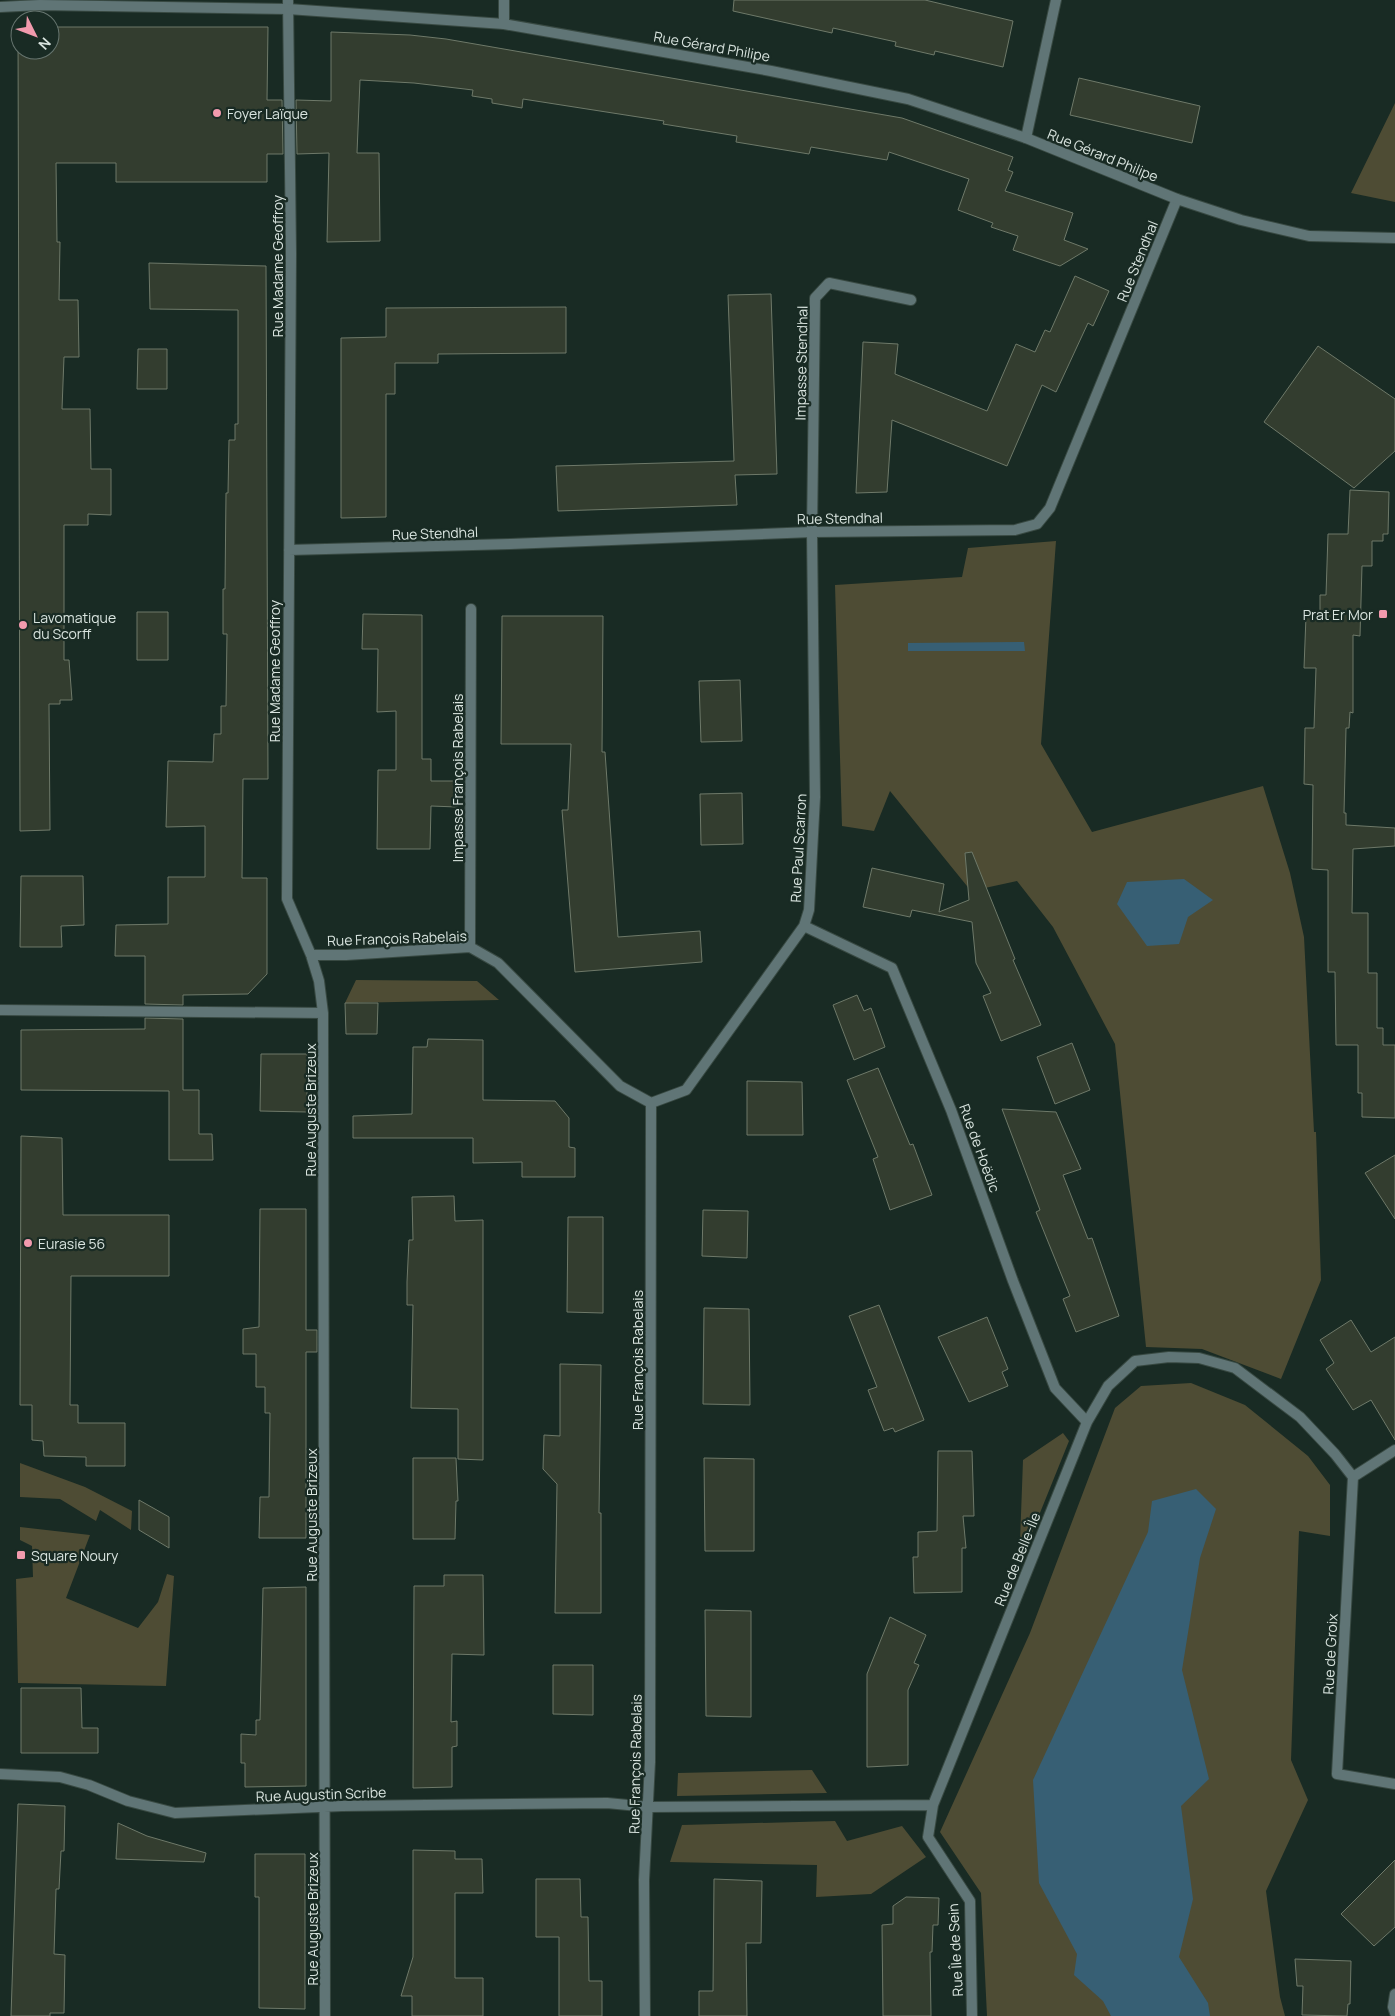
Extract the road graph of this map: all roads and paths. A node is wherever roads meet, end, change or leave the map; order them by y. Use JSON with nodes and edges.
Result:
{"nodes":[{"id":1,"x":504,"y":0,"type":"edge"},
{"id":2,"x":1056,"y":0,"type":"edge"},
{"id":3,"x":288,"y":5,"type":"edge"},
{"id":4,"x":0,"y":7,"type":"edge"},
{"id":5,"x":504,"y":24,"type":"junction"},
{"id":6,"x":1026,"y":138,"type":"junction"},
{"id":7,"x":1177,"y":199,"type":"junction"},
{"id":8,"x":1395,"y":238,"type":"edge"},
{"id":9,"x":910,"y":300,"type":"dead end"},
{"id":10,"x":812,"y":532,"type":"junction"},
{"id":11,"x":288,"y":550,"type":"junction"},
{"id":12,"x":471,"y":609,"type":"dead end"},
{"id":13,"x":804,"y":926,"type":"junction"},
{"id":14,"x":470,"y":947,"type":"junction"},
{"id":15,"x":311,"y":955,"type":"junction"},
{"id":16,"x":0,"y":1010,"type":"edge"},
{"id":17,"x":323,"y":1013,"type":"junction"},
{"id":18,"x":651,"y":1103,"type":"junction"},
{"id":19,"x":1087,"y":1422,"type":"junction"},
{"id":20,"x":1395,"y":1450,"type":"edge"},
{"id":21,"x":1353,"y":1477,"type":"junction"},
{"id":22,"x":0,"y":1774,"type":"edge"},
{"id":23,"x":1395,"y":1784,"type":"edge"},
{"id":24,"x":933,"y":1805,"type":"junction"},
{"id":25,"x":326,"y":1807,"type":"junction"},
{"id":26,"x":649,"y":1807,"type":"junction"},
{"id":27,"x":1395,"y":1994,"type":"edge"},
{"id":28,"x":1395,"y":2013,"type":"edge"},
{"id":29,"x":325,"y":2016,"type":"edge"},
{"id":30,"x":645,"y":2016,"type":"edge"},
{"id":31,"x":972,"y":2016,"type":"edge"}],
"edges":[{"from":1,"to":5,"type":"street"},
{"from":2,"to":6,"type":"street"},
{"from":3,"to":4,"type":"street","name":"Rue Gérard Philipe"},
{"from":3,"to":5,"type":"street","name":"Rue Gérard Philipe"},
{"from":3,"to":11,"type":"street","name":"Rue Madame Geoffroy"},
{"from":5,"to":6,"type":"street","name":"Rue Gérard Philipe"},
{"from":6,"to":7,"type":"street","name":"Rue Gérard Philipe"},
{"from":7,"to":8,"type":"street","name":"Rue Gérard Philipe"},
{"from":7,"to":10,"type":"street","name":"Rue Stendhal"},
{"from":9,"to":10,"type":"street","name":"Impasse Stendhal"},
{"from":10,"to":11,"type":"street","name":"Rue Stendhal"},
{"from":10,"to":13,"type":"street","name":"Rue Paul Scarron"},
{"from":11,"to":15,"type":"street","name":"Rue Madame Geoffroy"},
{"from":12,"to":14,"type":"street","name":"Impasse François Rabelais"},
{"from":13,"to":18,"type":"street","name":"Rue Paul Scarron"},
{"from":13,"to":19,"type":"street","name":"Rue de Hoëdic"},
{"from":14,"to":15,"type":"street","name":"Rue François Rabelais"},
{"from":14,"to":18,"type":"street","name":"Rue François Rabelais"},
{"from":15,"to":17,"type":"street","name":"Rue Madame Geoffroy"},
{"from":16,"to":17,"type":"street"},
{"from":17,"to":25,"type":"street","name":"Rue Auguste Brizeux"},
{"from":18,"to":26,"type":"street","name":"Rue François Rabelais"},
{"from":19,"to":21,"type":"street","name":"Rue de Belle-Île"},
{"from":19,"to":24,"type":"street","name":"Rue de Belle-Île"},
{"from":20,"to":21,"type":"street"},
{"from":21,"to":23,"type":"street","name":"Rue de Groix"},
{"from":22,"to":25,"type":"street","name":"Rue Augustin Scribe"},
{"from":24,"to":26,"type":"street"},
{"from":24,"to":31,"type":"street","name":"Rue Île de Sein"},
{"from":25,"to":26,"type":"street","name":"Rue Augustin Scribe"},
{"from":25,"to":29,"type":"street","name":"Rue Auguste Brizeux"},
{"from":26,"to":30,"type":"street","name":"Rue François Rabelais"},
{"from":27,"to":28,"type":"street"}]}
